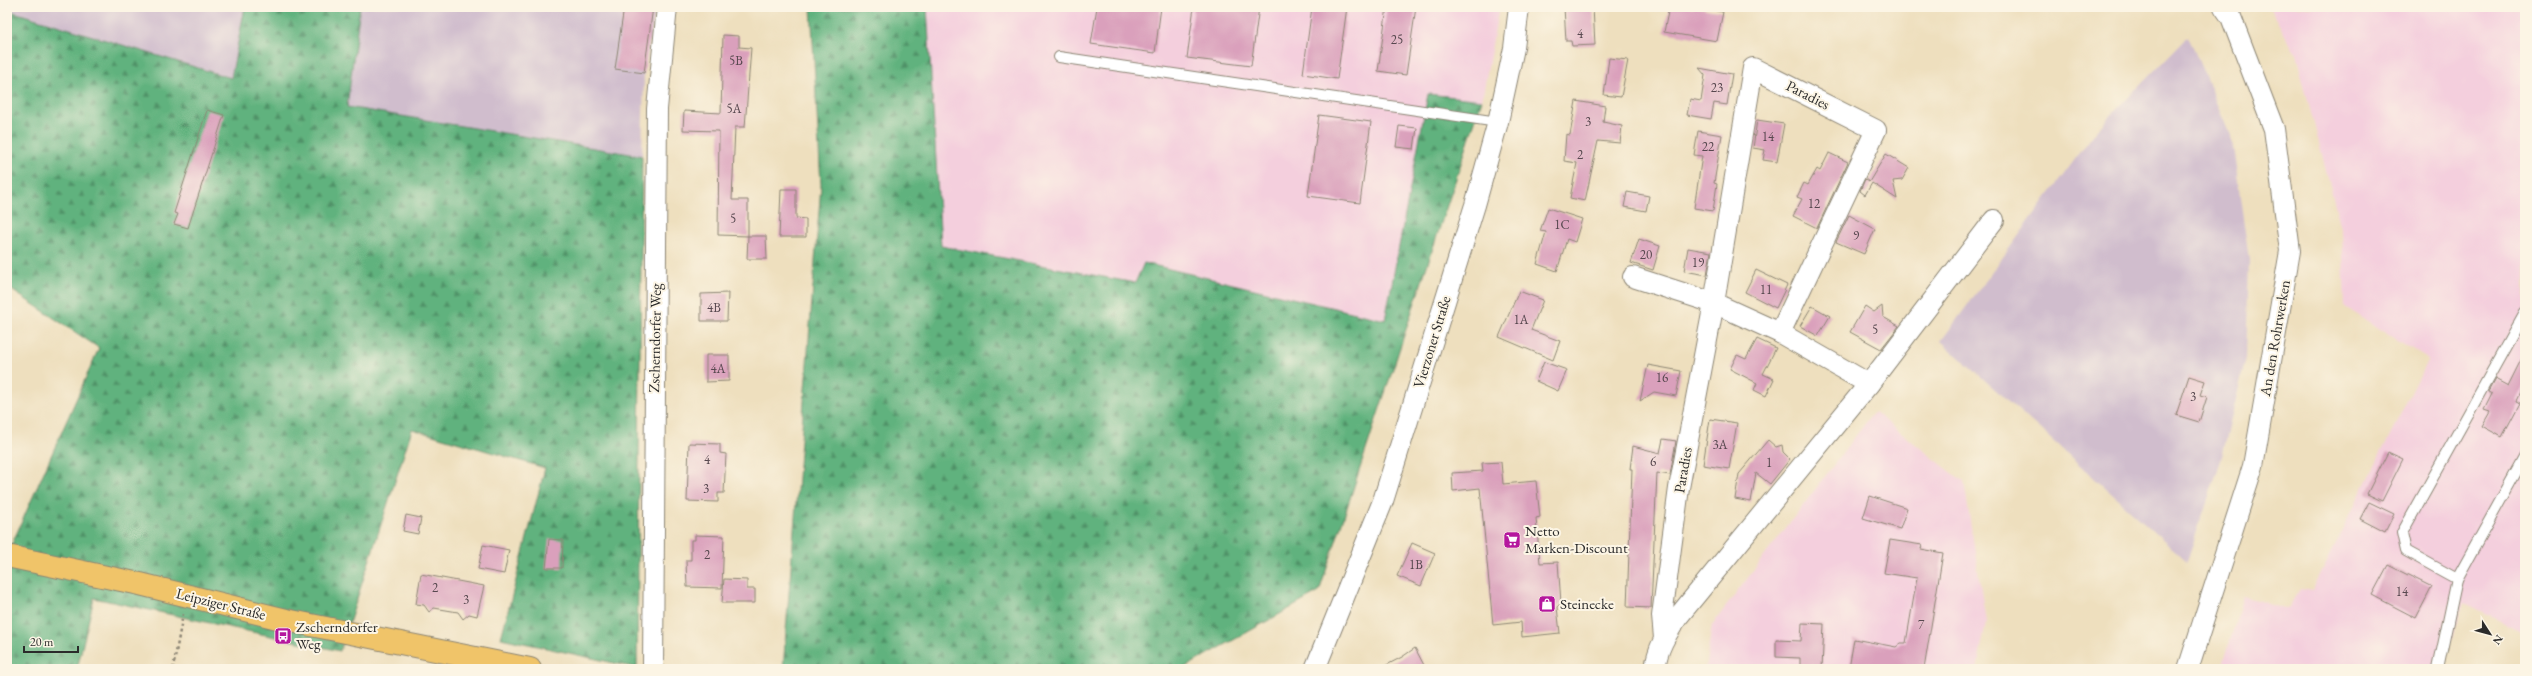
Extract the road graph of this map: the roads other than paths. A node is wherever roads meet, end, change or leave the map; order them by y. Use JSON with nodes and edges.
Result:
{"nodes":[{"id":1,"x":667,"y":7,"type":"edge"},
{"id":2,"x":1519,"y":7,"type":"edge"},
{"id":3,"x":2224,"y":7,"type":"edge"},
{"id":4,"x":1059,"y":57,"type":"dead end"},
{"id":5,"x":1498,"y":122,"type":"junction"},
{"id":6,"x":1994,"y":220,"type":"dead end"},
{"id":7,"x":1633,"y":277,"type":"dead end"},
{"id":8,"x":1714,"y":303,"type":"junction"},
{"id":9,"x":2525,"y":312,"type":"edge"},
{"id":10,"x":1780,"y":333,"type":"junction"},
{"id":11,"x":1869,"y":384,"type":"junction"},
{"id":12,"x":2525,"y":456,"type":"edge"},
{"id":13,"x":7,"y":556,"type":"edge"},
{"id":14,"x":2458,"y":579,"type":"junction"},
{"id":15,"x":1664,"y":638,"type":"junction"},
{"id":16,"x":530,"y":669,"type":"edge"},
{"id":17,"x":653,"y":669,"type":"edge"},
{"id":18,"x":1315,"y":669,"type":"edge"},
{"id":19,"x":1656,"y":669,"type":"edge"},
{"id":20,"x":2188,"y":669,"type":"edge"},
{"id":21,"x":2438,"y":669,"type":"edge"}],
"edges":[{"from":1,"to":17,"type":"street","name":"Zscherndorfer Weg"},
{"from":2,"to":5,"type":"street","name":"Vierzoner Straße"},
{"from":3,"to":20,"type":"street","name":"An den Rohrwerken"},
{"from":4,"to":5,"type":"lane"},
{"from":5,"to":18,"type":"street","name":"Vierzoner Straße"},
{"from":6,"to":11,"type":"street","name":"Paradies"},
{"from":7,"to":8,"type":"street"},
{"from":8,"to":10,"type":"street"},
{"from":8,"to":10,"type":"street","name":"Paradies"},
{"from":8,"to":15,"type":"street","name":"Paradies"},
{"from":9,"to":14,"type":"lane"},
{"from":10,"to":11,"type":"street"},
{"from":11,"to":15,"type":"street","name":"Paradies"},
{"from":12,"to":14,"type":"lane"},
{"from":13,"to":16,"type":"main road","name":"Leipziger Straße"},
{"from":14,"to":21,"type":"lane"},
{"from":15,"to":19,"type":"street","name":"Paradies"}]}
